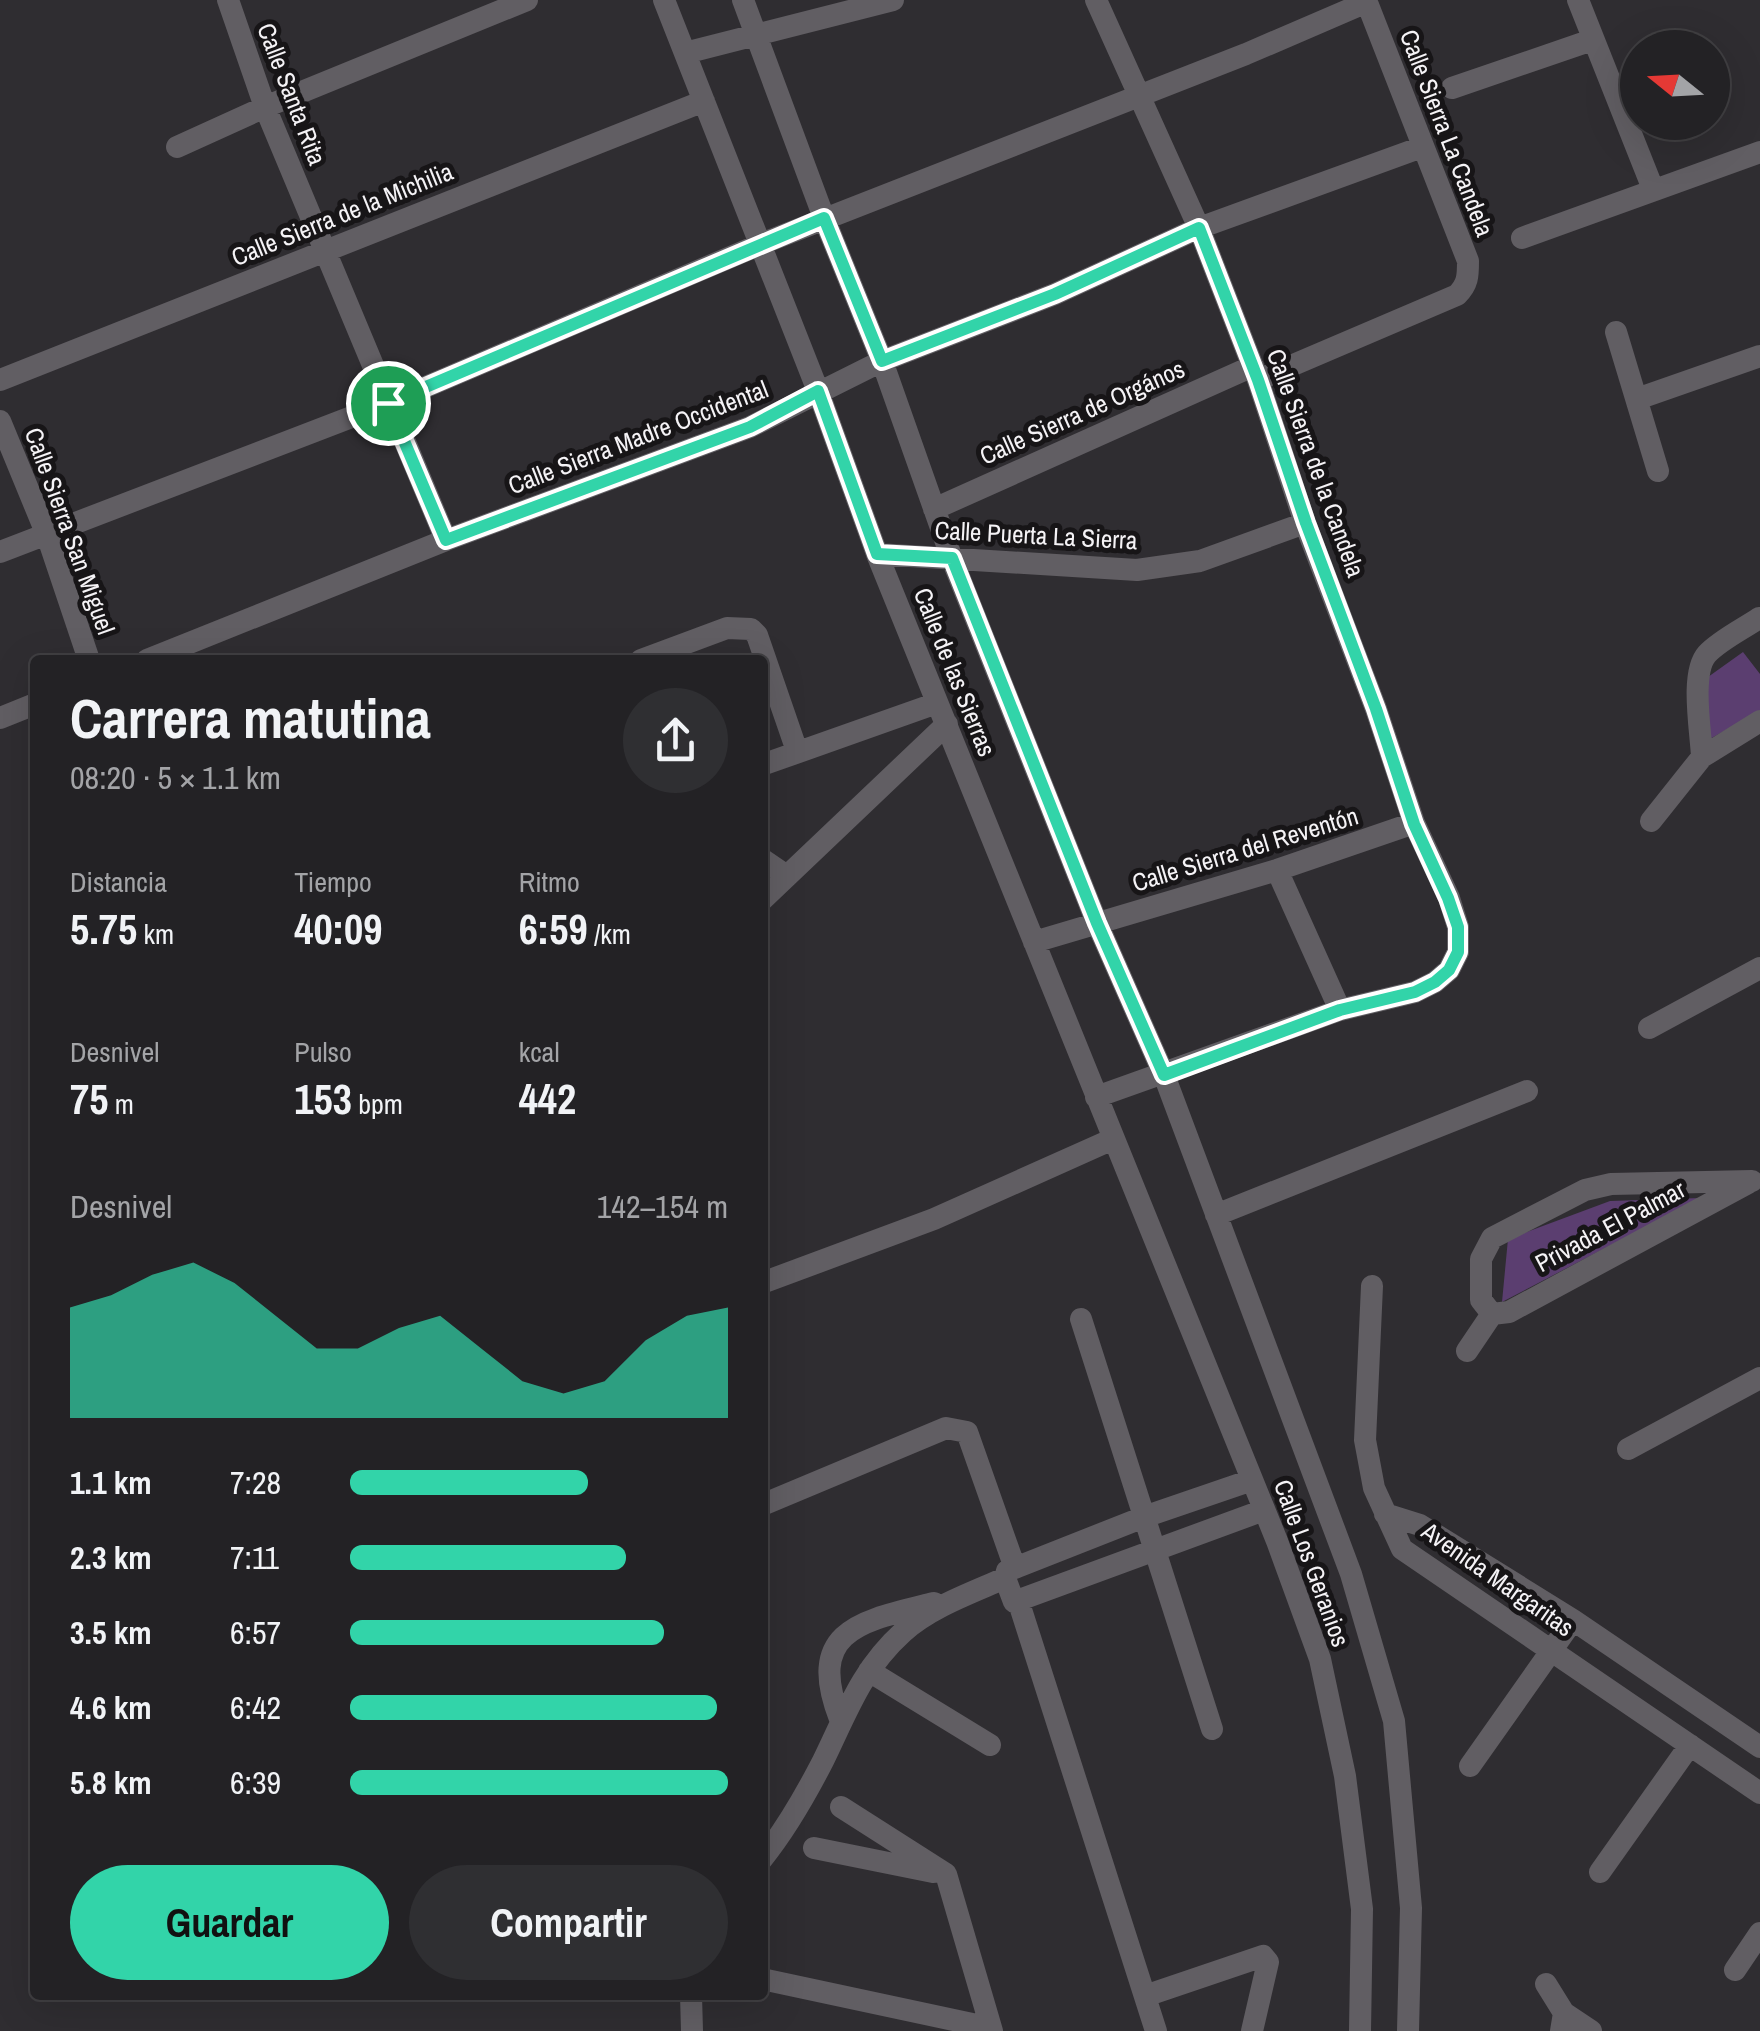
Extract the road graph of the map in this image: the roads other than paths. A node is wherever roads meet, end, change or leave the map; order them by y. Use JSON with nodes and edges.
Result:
{"nodes":[{"id":1,"x":228,"y":0,"type":"edge"},
{"id":2,"x":527,"y":0,"type":"edge"},
{"id":3,"x":664,"y":0,"type":"edge"},
{"id":4,"x":743,"y":0,"type":"edge"},
{"id":5,"x":892,"y":0,"type":"edge"},
{"id":6,"x":1096,"y":0,"type":"edge"},
{"id":7,"x":1578,"y":0,"type":"edge"},
{"id":8,"x":1366,"y":1,"type":"edge"},
{"id":9,"x":755,"y":35,"type":"junction"},
{"id":10,"x":1592,"y":40,"type":"junction"},
{"id":11,"x":685,"y":53,"type":"junction"},
{"id":12,"x":1452,"y":88,"type":"dead end"},
{"id":13,"x":1139,"y":96,"type":"junction"},
{"id":14,"x":704,"y":101,"type":"junction"},
{"id":15,"x":265,"y":107,"type":"junction"},
{"id":16,"x":177,"y":147,"type":"dead end"},
{"id":17,"x":1422,"y":147,"type":"junction"},
{"id":18,"x":1760,"y":152,"type":"edge"},
{"id":19,"x":1654,"y":189,"type":"junction"},
{"id":20,"x":824,"y":218,"type":"junction"},
{"id":21,"x":1199,"y":228,"type":"junction"},
{"id":22,"x":1522,"y":238,"type":"dead end"},
{"id":23,"x":761,"y":244,"type":"junction"},
{"id":24,"x":325,"y":250,"type":"junction"},
{"id":25,"x":1466,"y":286,"type":"joint"},
{"id":26,"x":1616,"y":332,"type":"dead end"},
{"id":27,"x":1760,"y":356,"type":"edge"},
{"id":28,"x":882,"y":361,"type":"junction"},
{"id":29,"x":1256,"y":373,"type":"junction"},
{"id":30,"x":0,"y":380,"type":"edge"},
{"id":31,"x":818,"y":391,"type":"junction"},
{"id":32,"x":1637,"y":399,"type":"junction"},
{"id":33,"x":388,"y":403,"type":"junction"},
{"id":34,"x":0,"y":421,"type":"edge"},
{"id":35,"x":1658,"y":470,"type":"dead end"},
{"id":36,"x":934,"y":509,"type":"junction"},
{"id":37,"x":1306,"y":523,"type":"junction"},
{"id":38,"x":48,"y":534,"type":"junction"},
{"id":39,"x":446,"y":540,"type":"junction"},
{"id":40,"x":0,"y":552,"type":"edge"},
{"id":41,"x":877,"y":554,"type":"junction"},
{"id":42,"x":952,"y":558,"type":"junction"},
{"id":43,"x":751,"y":604,"type":"dead end"},
{"id":44,"x":1760,"y":616,"type":"edge"},
{"id":45,"x":751,"y":629,"type":"junction"},
{"id":46,"x":87,"y":655,"type":"edge"},
{"id":47,"x":160,"y":655,"type":"edge"},
{"id":48,"x":654,"y":655,"type":"edge"},
{"id":49,"x":764,"y":655,"type":"edge"},
{"id":50,"x":768,"y":666,"type":"edge"},
{"id":51,"x":30,"y":706,"type":"edge"},
{"id":52,"x":942,"y":714,"type":"junction"},
{"id":53,"x":0,"y":718,"type":"edge"},
{"id":54,"x":1760,"y":722,"type":"edge"},
{"id":55,"x":798,"y":751,"type":"junction"},
{"id":56,"x":1702,"y":757,"type":"junction"},
{"id":57,"x":768,"y":763,"type":"edge"},
{"id":58,"x":1651,"y":821,"type":"dead end"},
{"id":59,"x":1414,"y":824,"type":"junction"},
{"id":60,"x":768,"y":863,"type":"edge"},
{"id":61,"x":1277,"y":870,"type":"junction"},
{"id":62,"x":786,"y":876,"type":"junction"},
{"id":63,"x":768,"y":894,"type":"edge"},
{"id":64,"x":1097,"y":923,"type":"junction"},
{"id":65,"x":1034,"y":942,"type":"junction"},
{"id":66,"x":1760,"y":968,"type":"edge"},
{"id":67,"x":1340,"y":1010,"type":"junction"},
{"id":68,"x":1650,"y":1028,"type":"dead end"},
{"id":69,"x":1164,"y":1075,"type":"junction"},
{"id":70,"x":1527,"y":1091,"type":"dead end"},
{"id":71,"x":1096,"y":1097,"type":"junction"},
{"id":72,"x":1113,"y":1139,"type":"junction"},
{"id":73,"x":1756,"y":1179,"type":"edge"},
{"id":74,"x":1216,"y":1214,"type":"junction"},
{"id":75,"x":768,"y":1281,"type":"edge"},
{"id":76,"x":1372,"y":1286,"type":"dead end"},
{"id":77,"x":1492,"y":1314,"type":"junction"},
{"id":78,"x":1081,"y":1319,"type":"dead end"},
{"id":79,"x":1467,"y":1352,"type":"dead end"},
{"id":80,"x":1760,"y":1378,"type":"edge"},
{"id":81,"x":1628,"y":1448,"type":"dead end"},
{"id":82,"x":1252,"y":1480,"type":"junction"},
{"id":83,"x":768,"y":1502,"type":"edge"},
{"id":84,"x":1264,"y":1510,"type":"junction"},
{"id":85,"x":1385,"y":1514,"type":"junction"},
{"id":86,"x":1144,"y":1517,"type":"junction"},
{"id":87,"x":1154,"y":1549,"type":"junction"},
{"id":88,"x":1010,"y":1573,"type":"junction"},
{"id":89,"x":960,"y":1597,"type":"junction"},
{"id":90,"x":1018,"y":1600,"type":"junction"},
{"id":91,"x":1572,"y":1620,"type":"junction"},
{"id":92,"x":1552,"y":1650,"type":"junction"},
{"id":93,"x":869,"y":1671,"type":"junction"},
{"id":94,"x":840,"y":1719,"type":"junction"},
{"id":95,"x":1212,"y":1729,"type":"dead end"},
{"id":96,"x":990,"y":1745,"type":"dead end"},
{"id":97,"x":1690,"y":1745,"type":"junction"},
{"id":98,"x":1760,"y":1747,"type":"edge"},
{"id":99,"x":1470,"y":1766,"type":"dead end"},
{"id":100,"x":1760,"y":1792,"type":"edge"},
{"id":101,"x":842,"y":1807,"type":"dead end"},
{"id":102,"x":814,"y":1848,"type":"dead end"},
{"id":103,"x":768,"y":1852,"type":"edge"},
{"id":104,"x":1600,"y":1872,"type":"dead end"},
{"id":105,"x":946,"y":1874,"type":"junction"},
{"id":106,"x":1760,"y":1934,"type":"edge"},
{"id":107,"x":1735,"y":1970,"type":"dead end"},
{"id":108,"x":768,"y":1980,"type":"edge"},
{"id":109,"x":1546,"y":1984,"type":"dead end"},
{"id":110,"x":1145,"y":1996,"type":"junction"},
{"id":111,"x":692,"y":2000,"type":"edge"},
{"id":112,"x":1563,"y":2022,"type":"edge"},
{"id":113,"x":992,"y":2030,"type":"edge"},
{"id":114,"x":692,"y":2031,"type":"edge"},
{"id":115,"x":1156,"y":2031,"type":"edge"},
{"id":116,"x":1252,"y":2031,"type":"edge"},
{"id":117,"x":1360,"y":2031,"type":"edge"},
{"id":118,"x":1408,"y":2031,"type":"edge"},
{"id":119,"x":1591,"y":2031,"type":"edge"}],
"edges":[{"from":1,"to":15,"type":"street","name":"Calle Santa Rita"},
{"from":2,"to":15,"type":"street"},
{"from":3,"to":11,"type":"street","name":"Calle de las Sierras"},
{"from":4,"to":9,"type":"street","name":"Calle de las Sierras"},
{"from":5,"to":9,"type":"street"},
{"from":6,"to":13,"type":"street","name":"Calle Sierra de la Candela"},
{"from":7,"to":10,"type":"street"},
{"from":8,"to":13,"type":"street"},
{"from":8,"to":17,"type":"street","name":"Calle Sierra La Candela"},
{"from":9,"to":11,"type":"street"},
{"from":9,"to":20,"type":"street","name":"Calle de las Sierras"},
{"from":10,"to":12,"type":"street"},
{"from":10,"to":19,"type":"street"},
{"from":11,"to":14,"type":"street","name":"Calle de las Sierras"},
{"from":13,"to":20,"type":"street"},
{"from":13,"to":21,"type":"street","name":"Calle Sierra de la Candela"},
{"from":14,"to":23,"type":"street","name":"Calle de las Sierras"},
{"from":14,"to":24,"type":"street","name":"Calle Sierra de la Michilia"},
{"from":15,"to":16,"type":"street"},
{"from":15,"to":24,"type":"street","name":"Calle Santa Rita"},
{"from":17,"to":21,"type":"street","name":"Calle Sierra Madre Occidental"},
{"from":17,"to":25,"type":"street","name":"Calle Sierra La Candela"},
{"from":18,"to":19,"type":"street"},
{"from":19,"to":22,"type":"street"},
{"from":20,"to":23,"type":"street"},
{"from":20,"to":28,"type":"street","name":"Calle de las Sierras"},
{"from":21,"to":28,"type":"street","name":"Calle Sierra Madre Occidental"},
{"from":21,"to":29,"type":"street","name":"Calle Sierra de la Candela"},
{"from":23,"to":31,"type":"street","name":"Calle de las Sierras"},
{"from":23,"to":33,"type":"street"},
{"from":24,"to":30,"type":"street","name":"Calle Sierra de la Michilia"},
{"from":24,"to":33,"type":"street","name":"Calle Santa Rita"},
{"from":25,"to":29,"type":"street","name":"Calle Sierra de Orgános"},
{"from":26,"to":32,"type":"street"},
{"from":27,"to":32,"type":"street"},
{"from":28,"to":31,"type":"street","name":"Calle Sierra Madre Occidental"},
{"from":28,"to":36,"type":"street","name":"Calle de las Sierras"},
{"from":29,"to":36,"type":"street","name":"Calle Sierra de Orgános"},
{"from":29,"to":37,"type":"street","name":"Calle Sierra de la Candela"},
{"from":31,"to":39,"type":"street","name":"Calle Sierra Madre Occidental"},
{"from":31,"to":41,"type":"street","name":"Calle de las Sierras"},
{"from":32,"to":35,"type":"street"},
{"from":33,"to":38,"type":"street"},
{"from":33,"to":39,"type":"street","name":"Calle Santa Rita"},
{"from":34,"to":38,"type":"street","name":"Calle Sierra San Miguel"},
{"from":36,"to":42,"type":"street","name":"Calle de las Sierras"},
{"from":37,"to":42,"type":"street","name":"Calle Puerta La Sierra"},
{"from":37,"to":59,"type":"street","name":"Calle Sierra de la Candela"},
{"from":38,"to":40,"type":"street"},
{"from":38,"to":46,"type":"street","name":"Calle Sierra San Miguel"},
{"from":39,"to":47,"type":"street","name":"Calle Sierra Madre Occidental"},
{"from":41,"to":42,"type":"street","name":"Calle Puerta La Sierra"},
{"from":41,"to":52,"type":"street","name":"Calle de las Sierras"},
{"from":42,"to":64,"type":"street","name":"Calle de las Sierras"},
{"from":43,"to":45,"type":"street"},
{"from":44,"to":56,"type":"street"},
{"from":45,"to":48,"type":"street"},
{"from":45,"to":49,"type":"street"},
{"from":50,"to":55,"type":"street"},
{"from":51,"to":53,"type":"street"},
{"from":52,"to":55,"type":"street"},
{"from":52,"to":62,"type":"street"},
{"from":52,"to":65,"type":"street","name":"Calle de las Sierras"},
{"from":54,"to":56,"type":"street"},
{"from":55,"to":57,"type":"street"},
{"from":56,"to":58,"type":"street"},
{"from":59,"to":61,"type":"street","name":"Calle Sierra del Reventón"},
{"from":59,"to":67,"type":"street","name":"Calle Sierra de la Candela"},
{"from":60,"to":62,"type":"street"},
{"from":61,"to":64,"type":"street","name":"Calle Sierra del Reventón"},
{"from":61,"to":67,"type":"street"},
{"from":62,"to":63,"type":"street"},
{"from":64,"to":65,"type":"street","name":"Calle Sierra del Reventón"},
{"from":64,"to":69,"type":"street","name":"Calle de las Sierras"},
{"from":65,"to":71,"type":"street","name":"Calle de las Sierras"},
{"from":66,"to":68,"type":"street"},
{"from":67,"to":69,"type":"street"},
{"from":69,"to":71,"type":"street"},
{"from":69,"to":74,"type":"street","name":"Calle de las Sierras"},
{"from":70,"to":74,"type":"street"},
{"from":71,"to":72,"type":"street","name":"Calle de las Sierras"},
{"from":72,"to":75,"type":"street"},
{"from":72,"to":82,"type":"street","name":"Calle Los Geranios"},
{"from":73,"to":77,"type":"street","name":"Privada El Palmar"},
{"from":73,"to":77,"type":"street","name":"Privada El Palmar"},
{"from":74,"to":118,"type":"street","name":"Calle de las Sierras"},
{"from":76,"to":85,"type":"street"},
{"from":77,"to":79,"type":"street"},
{"from":78,"to":86,"type":"street"},
{"from":80,"to":81,"type":"street"},
{"from":82,"to":84,"type":"street","name":"Calle Los Geranios"},
{"from":82,"to":86,"type":"street"},
{"from":83,"to":88,"type":"street"},
{"from":84,"to":87,"type":"street"},
{"from":84,"to":117,"type":"street","name":"Calle Los Geranios"},
{"from":85,"to":91,"type":"street","name":"Avenida Margaritas"},
{"from":85,"to":92,"type":"street","name":"Avenida Margaritas"},
{"from":86,"to":87,"type":"street"},
{"from":86,"to":88,"type":"street"},
{"from":87,"to":90,"type":"street"},
{"from":87,"to":95,"type":"street"},
{"from":88,"to":89,"type":"street"},
{"from":88,"to":90,"type":"street"},
{"from":89,"to":93,"type":"street"},
{"from":89,"to":94,"type":"street"},
{"from":90,"to":110,"type":"street"},
{"from":91,"to":92,"type":"street"},
{"from":91,"to":98,"type":"street","name":"Avenida Margaritas"},
{"from":92,"to":97,"type":"street","name":"Avenida Margaritas"},
{"from":92,"to":99,"type":"street"},
{"from":93,"to":94,"type":"street"},
{"from":93,"to":96,"type":"street"},
{"from":94,"to":103,"type":"street"},
{"from":97,"to":100,"type":"street","name":"Avenida Margaritas"},
{"from":97,"to":104,"type":"street"},
{"from":101,"to":105,"type":"street"},
{"from":102,"to":105,"type":"street"},
{"from":105,"to":113,"type":"street"},
{"from":106,"to":107,"type":"street"},
{"from":108,"to":113,"type":"street"},
{"from":109,"to":112,"type":"street"},
{"from":110,"to":115,"type":"street"},
{"from":110,"to":116,"type":"street"},
{"from":111,"to":114,"type":"street"},
{"from":112,"to":119,"type":"street"}]}
